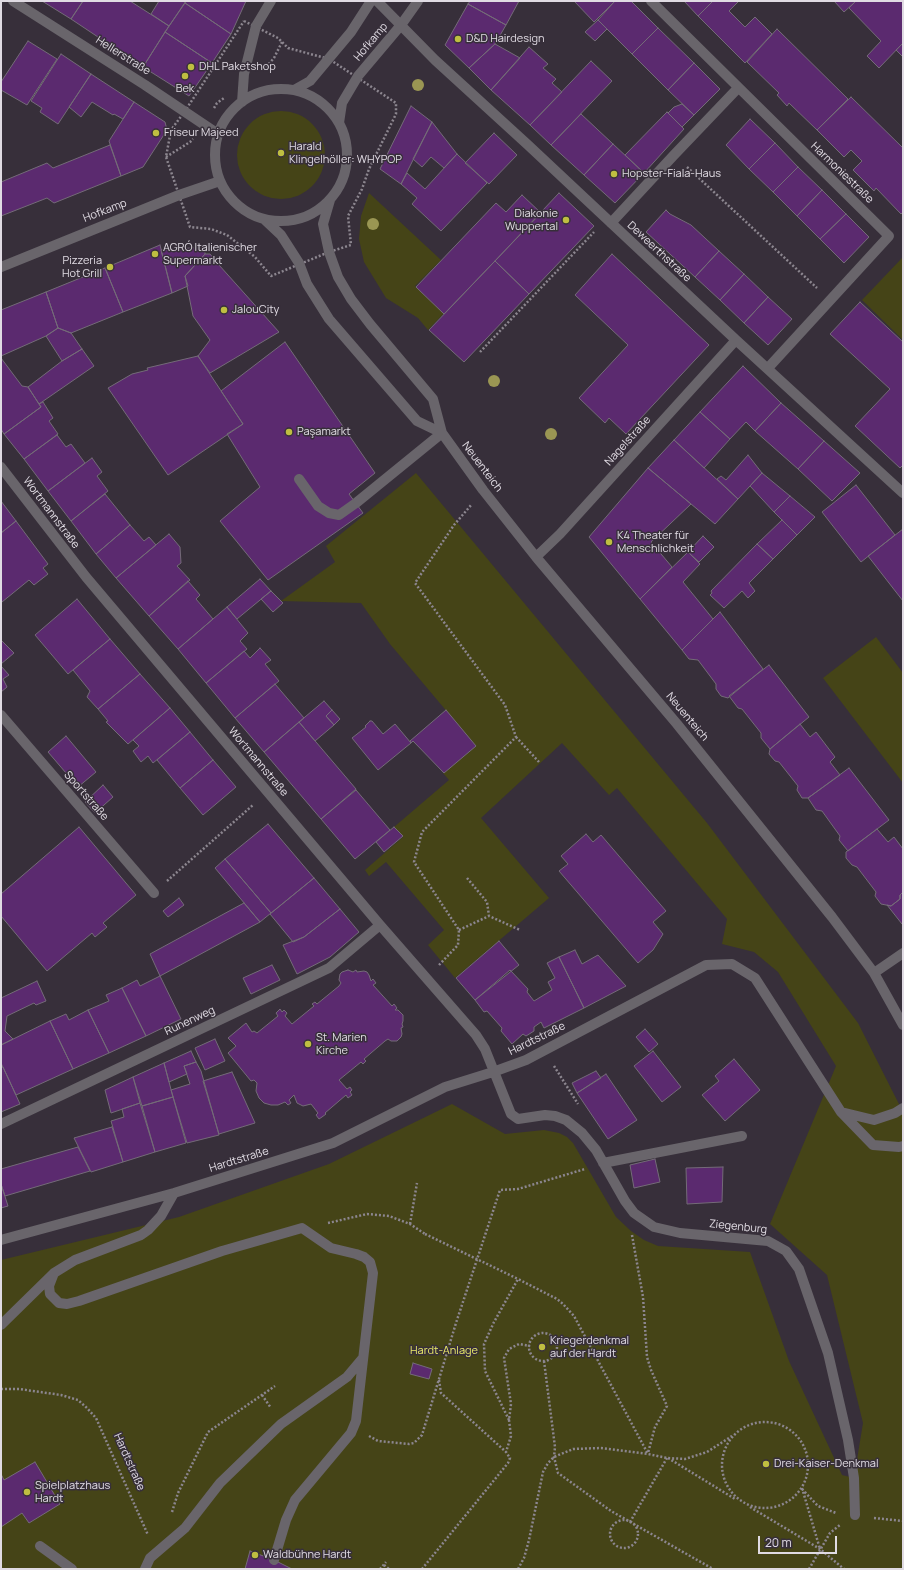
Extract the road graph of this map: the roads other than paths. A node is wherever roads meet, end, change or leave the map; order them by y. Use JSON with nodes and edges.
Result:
{"nodes":[{"id":1,"x":13,"y":1,"type":"edge"},
{"id":2,"x":271,"y":1,"type":"edge"},
{"id":3,"x":371,"y":1,"type":"edge"},
{"id":4,"x":377,"y":1,"type":"edge"},
{"id":5,"x":418,"y":1,"type":"edge"},
{"id":6,"x":651,"y":1,"type":"edge"},
{"id":7,"x":401,"y":25,"type":"junction"},
{"id":8,"x":738,"y":88,"type":"junction"},
{"id":9,"x":294,"y":90,"type":"junction"},
{"id":10,"x":242,"y":102,"type":"junction"},
{"id":11,"x":339,"y":123,"type":"junction"},
{"id":12,"x":218,"y":134,"type":"junction"},
{"id":13,"x":220,"y":181,"type":"junction"},
{"id":14,"x":330,"y":200,"type":"junction"},
{"id":15,"x":264,"y":219,"type":"junction"},
{"id":16,"x":609,"y":221,"type":"junction"},
{"id":17,"x":1,"y":267,"type":"edge"},
{"id":18,"x":736,"y":340,"type":"junction"},
{"id":19,"x":768,"y":368,"type":"junction"},
{"id":20,"x":442,"y":433,"type":"junction"},
{"id":21,"x":1,"y":467,"type":"edge"},
{"id":22,"x":300,"y":479,"type":"dead end"},
{"id":23,"x":903,"y":494,"type":"edge"},
{"id":24,"x":536,"y":557,"type":"junction"},
{"id":25,"x":1,"y":715,"type":"edge"},
{"id":26,"x":154,"y":893,"type":"road end"},
{"id":27,"x":380,"y":925,"type":"junction"},
{"id":28,"x":903,"y":953,"type":"edge"},
{"id":29,"x":874,"y":973,"type":"junction"},
{"id":30,"x":903,"y":1003,"type":"edge"},
{"id":31,"x":894,"y":1009,"type":"junction"},
{"id":32,"x":903,"y":1025,"type":"edge"},
{"id":33,"x":493,"y":1072,"type":"junction"},
{"id":34,"x":903,"y":1108,"type":"edge"},
{"id":35,"x":841,"y":1112,"type":"junction"},
{"id":36,"x":1,"y":1124,"type":"edge"},
{"id":37,"x":742,"y":1136,"type":"dead end"},
{"id":38,"x":903,"y":1146,"type":"edge"},
{"id":39,"x":602,"y":1163,"type":"junction"},
{"id":40,"x":174,"y":1193,"type":"junction"},
{"id":41,"x":1,"y":1240,"type":"edge"},
{"id":42,"x":54,"y":1273,"type":"junction"},
{"id":43,"x":1,"y":1325,"type":"edge"},
{"id":44,"x":363,"y":1358,"type":"junction"},
{"id":45,"x":855,"y":1515,"type":"dead end"},
{"id":46,"x":40,"y":1546,"type":"dead end"},
{"id":47,"x":274,"y":1560,"type":"dead end"},
{"id":48,"x":72,"y":1569,"type":"edge"},
{"id":49,"x":145,"y":1569,"type":"edge"}],
"edges":[{"from":1,"to":12,"type":"street","name":"Hellerstraße"},
{"from":2,"to":10,"type":"street"},
{"from":3,"to":9,"type":"street","name":"Hofkamp"},
{"from":4,"to":7,"type":"street","name":"Deweerthstraße"},
{"from":5,"to":7,"type":"street","name":"Hofkamp"},
{"from":6,"to":8,"type":"street","name":"Harmoniestraße"},
{"from":7,"to":11,"type":"street","name":"Hofkamp"},
{"from":7,"to":16,"type":"street","name":"Deweerthstraße"},
{"from":8,"to":16,"type":"street"},
{"from":8,"to":19,"type":"street","name":"Harmoniestraße"},
{"from":9,"to":10,"type":"street"},
{"from":9,"to":11,"type":"street"},
{"from":10,"to":12,"type":"street"},
{"from":11,"to":14,"type":"street"},
{"from":12,"to":13,"type":"street"},
{"from":13,"to":15,"type":"street"},
{"from":13,"to":17,"type":"street","name":"Hofkamp"},
{"from":14,"to":15,"type":"street"},
{"from":14,"to":20,"type":"street","name":"Neuenteich"},
{"from":15,"to":20,"type":"street","name":"Neuenteich"},
{"from":16,"to":18,"type":"street","name":"Deweerthstraße"},
{"from":18,"to":19,"type":"street","name":"Deweerthstraße"},
{"from":18,"to":24,"type":"street","name":"Nagelstraße"},
{"from":19,"to":23,"type":"street","name":"Deweerthstraße"},
{"from":20,"to":22,"type":"street"},
{"from":20,"to":24,"type":"street","name":"Neuenteich"},
{"from":21,"to":27,"type":"street","name":"Wortmannstraße"},
{"from":24,"to":29,"type":"street","name":"Neuenteich"},
{"from":25,"to":26,"type":"street","name":"Sportstraße"},
{"from":27,"to":33,"type":"street","name":"Wortmannstraße"},
{"from":27,"to":36,"type":"street","name":"Runenweg"},
{"from":28,"to":29,"type":"street"},
{"from":29,"to":31,"type":"street","name":"Neuenteich"},
{"from":30,"to":31,"type":"street"},
{"from":31,"to":32,"type":"street","name":"Neuenteich"},
{"from":33,"to":35,"type":"street","name":"Hardtstraße"},
{"from":33,"to":39,"type":"street","name":"Ziegenburg"},
{"from":33,"to":40,"type":"street","name":"Hardtstraße"},
{"from":34,"to":35,"type":"street"},
{"from":35,"to":38,"type":"street","name":"Hardtstraße"},
{"from":37,"to":39,"type":"street"},
{"from":39,"to":45,"type":"street","name":"Ziegenburg"},
{"from":40,"to":41,"type":"street","name":"Hardtstraße"},
{"from":40,"to":42,"type":"street"},
{"from":42,"to":43,"type":"street"},
{"from":42,"to":44,"type":"street"},
{"from":44,"to":47,"type":"street"},
{"from":44,"to":49,"type":"street"},
{"from":46,"to":48,"type":"street"}]}
